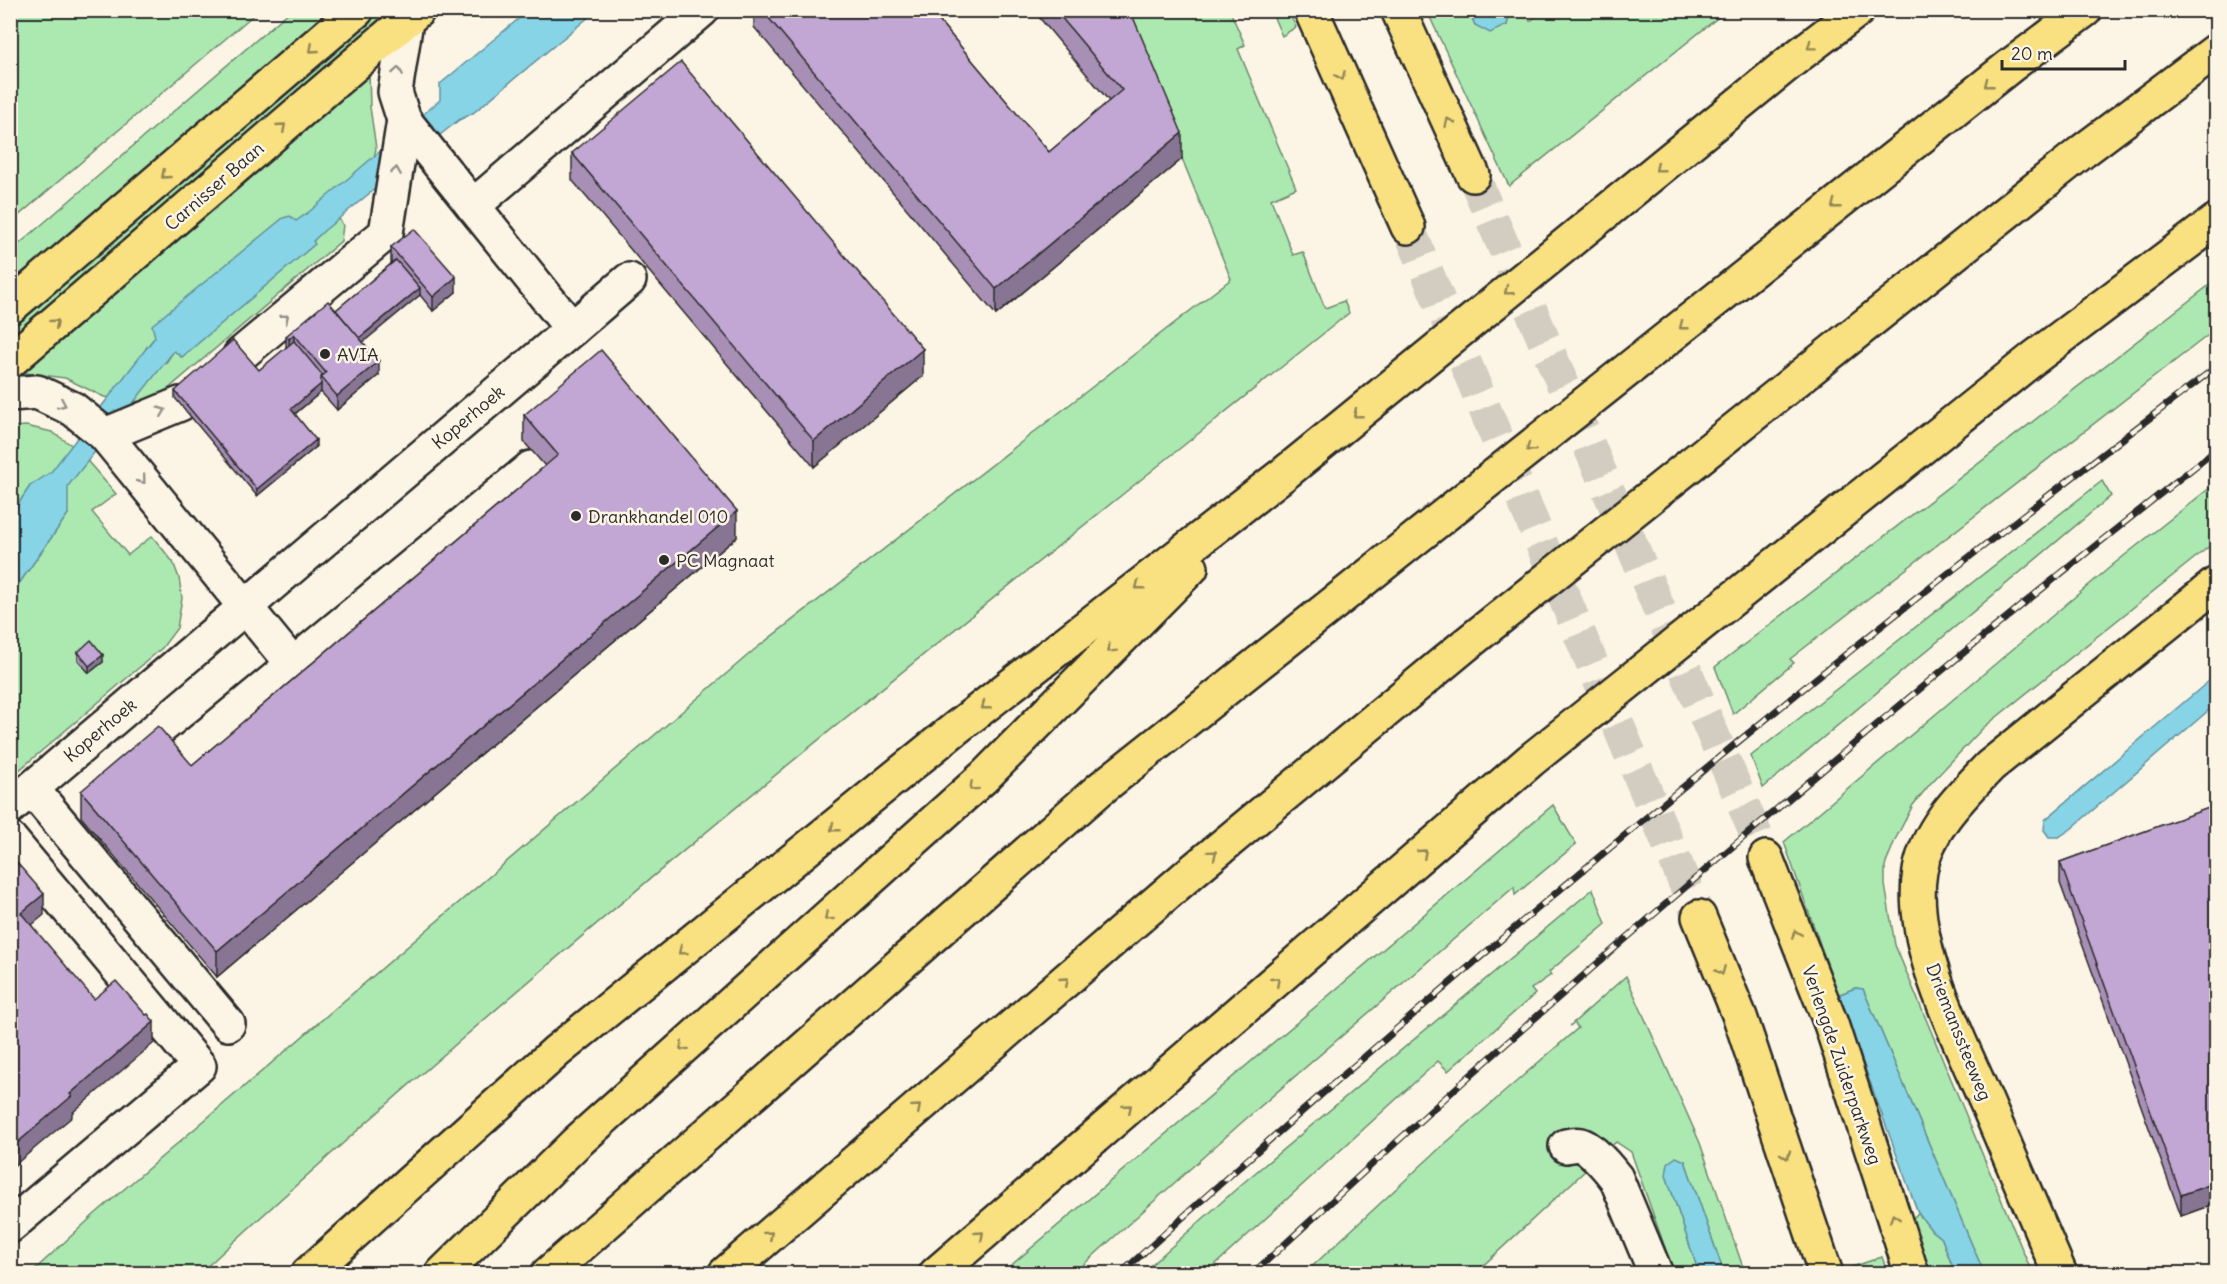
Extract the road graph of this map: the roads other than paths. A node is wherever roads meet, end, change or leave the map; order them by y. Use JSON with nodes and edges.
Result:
{"nodes":[{"id":1,"x":357,"y":10,"type":"edge"},
{"id":2,"x":702,"y":10,"type":"edge"},
{"id":3,"x":1311,"y":10,"type":"edge"},
{"id":4,"x":1398,"y":10,"type":"edge"},
{"id":5,"x":1858,"y":10,"type":"edge"},
{"id":6,"x":2085,"y":10,"type":"edge"},
{"id":7,"x":412,"y":16,"type":"edge"},
{"id":8,"x":2217,"y":51,"type":"edge"},
{"id":9,"x":2217,"y":81,"type":"edge"},
{"id":10,"x":404,"y":120,"type":"junction"},
{"id":11,"x":2083,"y":151,"type":"junction"},
{"id":12,"x":1473,"y":175,"type":"tunnel mouth"},
{"id":13,"x":474,"y":206,"type":"junction"},
{"id":14,"x":2217,"y":221,"type":"edge"},
{"id":15,"x":1408,"y":227,"type":"tunnel mouth"},
{"id":16,"x":628,"y":280,"type":"dead end"},
{"id":17,"x":10,"y":307,"type":"edge"},
{"id":18,"x":572,"y":329,"type":"junction"},
{"id":19,"x":240,"y":355,"type":"edge"},
{"id":20,"x":10,"y":361,"type":"edge"},
{"id":21,"x":10,"y":394,"type":"edge"},
{"id":22,"x":180,"y":404,"type":"edge"},
{"id":23,"x":105,"y":435,"type":"junction"},
{"id":24,"x":531,"y":468,"type":"dead end"},
{"id":25,"x":1285,"y":473,"type":"junction"},
{"id":26,"x":2217,"y":584,"type":"edge"},
{"id":27,"x":245,"y":608,"type":"junction"},
{"id":28,"x":292,"y":664,"type":"junction"},
{"id":29,"x":182,"y":756,"type":"edge"},
{"id":30,"x":21,"y":798,"type":"edge"},
{"id":31,"x":10,"y":839,"type":"edge"},
{"id":32,"x":1766,"y":858,"type":"tunnel mouth"},
{"id":33,"x":1699,"y":916,"type":"tunnel mouth"},
{"id":34,"x":228,"y":1024,"type":"dead end"},
{"id":35,"x":1566,"y":1146,"type":"dead end"},
{"id":36,"x":10,"y":1226,"type":"edge"},
{"id":37,"x":308,"y":1274,"type":"edge"},
{"id":38,"x":442,"y":1274,"type":"edge"},
{"id":39,"x":548,"y":1274,"type":"edge"},
{"id":40,"x":725,"y":1274,"type":"edge"},
{"id":41,"x":936,"y":1274,"type":"edge"},
{"id":42,"x":1656,"y":1274,"type":"edge"},
{"id":43,"x":1826,"y":1274,"type":"edge"},
{"id":44,"x":1912,"y":1274,"type":"edge"},
{"id":45,"x":2060,"y":1274,"type":"edge"}],
"edges":[{"from":1,"to":17,"type":"main road","one_way":true},
{"from":2,"to":13,"type":"street"},
{"from":3,"to":15,"type":"main road","one_way":true},
{"from":12,"to":4,"type":"main road","one_way":true},
{"from":5,"to":25,"type":"main road","one_way":true},
{"from":6,"to":39,"type":"main road","one_way":true},
{"from":10,"to":7,"type":"street","one_way":true},
{"from":20,"to":7,"type":"main road","name":"Carnisser Baan","one_way":true},
{"from":8,"to":11,"type":"main road"},
{"from":9,"to":11,"type":"main road"},
{"from":10,"to":13,"type":"street"},
{"from":19,"to":10,"type":"street","one_way":true},
{"from":40,"to":11,"type":"main road","one_way":true},
{"from":13,"to":18,"type":"street"},
{"from":41,"to":14,"type":"main road","one_way":true},
{"from":16,"to":18,"type":"street","name":"Koperhoek"},
{"from":18,"to":27,"type":"street","name":"Koperhoek"},
{"from":21,"to":23,"type":"street","one_way":true},
{"from":23,"to":22,"type":"street","one_way":true},
{"from":23,"to":27,"type":"street","one_way":true},
{"from":24,"to":28,"type":"street"},
{"from":25,"to":37,"type":"main road","one_way":true},
{"from":25,"to":38,"type":"main road","one_way":true},
{"from":26,"to":45,"type":"main road","name":"Driemanssteeweg"},
{"from":27,"to":28,"type":"street"},
{"from":27,"to":30,"type":"street","name":"Koperhoek"},
{"from":28,"to":29,"type":"street"},
{"from":30,"to":34,"type":"street"},
{"from":31,"to":36,"type":"street"},
{"from":44,"to":32,"type":"main road","name":"Verlengde Zuiderparkweg","one_way":true},
{"from":33,"to":43,"type":"main road","one_way":true},
{"from":35,"to":42,"type":"street"}]}
